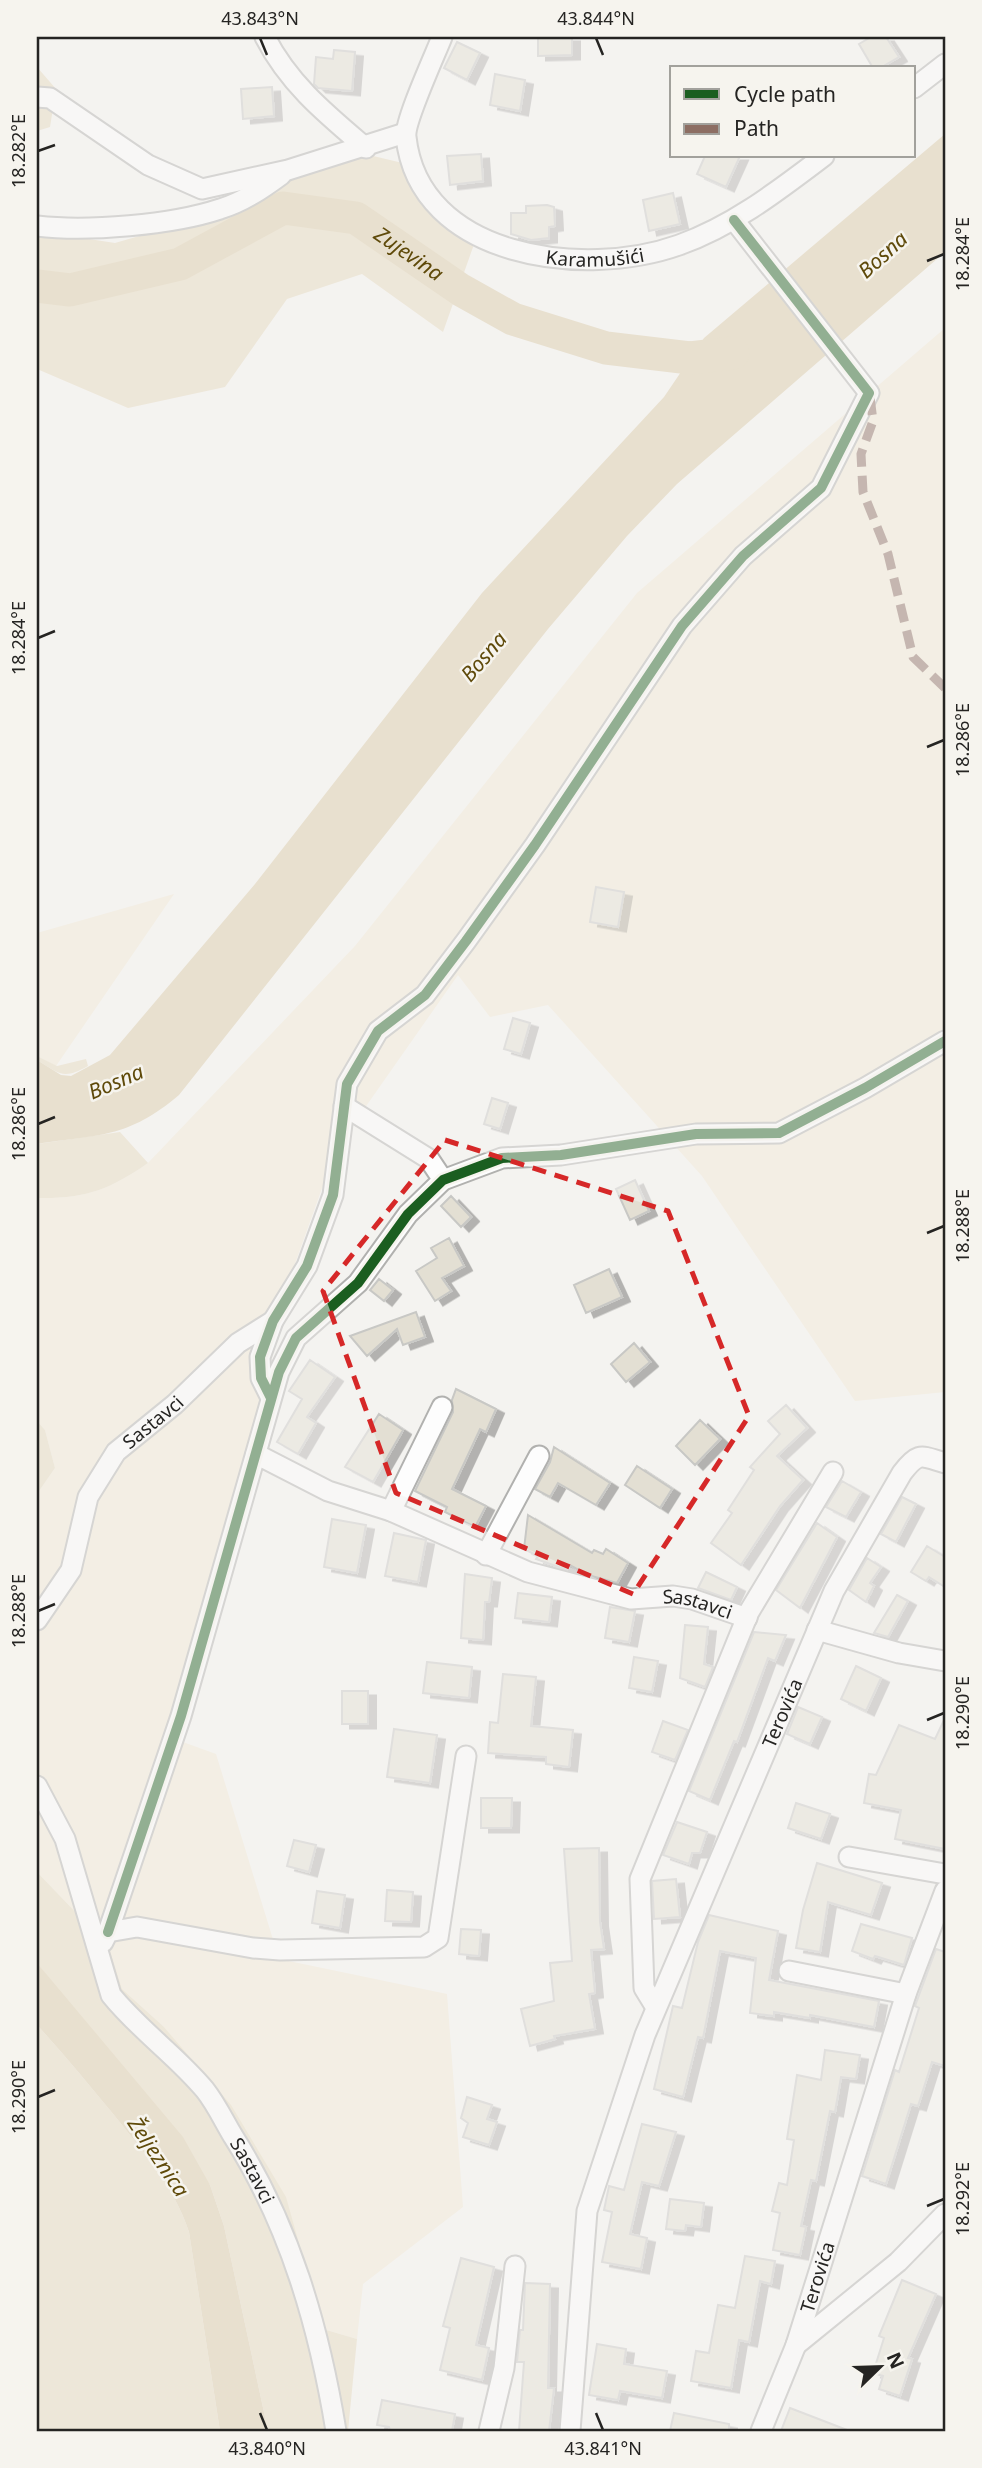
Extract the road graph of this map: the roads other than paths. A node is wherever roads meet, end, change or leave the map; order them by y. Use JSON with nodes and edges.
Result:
{"nodes":[{"id":1,"x":265,"y":37,"type":"edge"},
{"id":2,"x":442,"y":37,"type":"edge"},
{"id":3,"x":945,"y":64,"type":"edge"},
{"id":4,"x":916,"y":86,"type":"edge"},
{"id":5,"x":37,"y":97,"type":"edge"},
{"id":6,"x":405,"y":134,"type":"junction"},
{"id":7,"x":366,"y":148,"type":"junction"},
{"id":8,"x":821,"y":158,"type":"edge"},
{"id":9,"x":288,"y":170,"type":"junction"},
{"id":10,"x":734,"y":220,"type":"junction"},
{"id":11,"x":37,"y":226,"type":"edge"},
{"id":12,"x":945,"y":1041,"type":"edge"},
{"id":13,"x":344,"y":1105,"type":"junction"},
{"id":14,"x":443,"y":1180,"type":"junction"},
{"id":15,"x":273,"y":1321,"type":"junction"},
{"id":16,"x":271,"y":1398,"type":"junction"},
{"id":17,"x":442,"y":1407,"type":"dead end"},
{"id":18,"x":256,"y":1454,"type":"junction"},
{"id":19,"x":539,"y":1456,"type":"dead end"},
{"id":20,"x":945,"y":1462,"type":"edge"},
{"id":21,"x":833,"y":1472,"type":"dead end"},
{"id":22,"x":391,"y":1511,"type":"junction"},
{"id":23,"x":486,"y":1555,"type":"junction"},
{"id":24,"x":747,"y":1618,"type":"junction"},
{"id":25,"x":37,"y":1620,"type":"edge"},
{"id":26,"x":817,"y":1630,"type":"junction"},
{"id":27,"x":945,"y":1661,"type":"edge"},
{"id":28,"x":466,"y":1756,"type":"dead end"},
{"id":29,"x":37,"y":1786,"type":"edge"},
{"id":30,"x":849,"y":1857,"type":"dead end"},
{"id":31,"x":945,"y":1874,"type":"edge"},
{"id":32,"x":945,"y":1891,"type":"edge"},
{"id":33,"x":103,"y":1941,"type":"junction"},
{"id":34,"x":789,"y":1970,"type":"dead end"},
{"id":35,"x":906,"y":1994,"type":"junction"},
{"id":36,"x":655,"y":2006,"type":"junction"},
{"id":37,"x":945,"y":2214,"type":"edge"},
{"id":38,"x":515,"y":2266,"type":"dead end"},
{"id":39,"x":796,"y":2345,"type":"junction"},
{"id":40,"x":336,"y":2431,"type":"edge"},
{"id":41,"x":489,"y":2431,"type":"edge"},
{"id":42,"x":570,"y":2431,"type":"edge"},
{"id":43,"x":761,"y":2431,"type":"edge"}],
"edges":[{"from":1,"to":7,"type":"street"},
{"from":2,"to":6,"type":"street"},
{"from":3,"to":4,"type":"street"},
{"from":5,"to":9,"type":"street"},
{"from":6,"to":7,"type":"street"},
{"from":6,"to":10,"type":"street","name":"Karamušići"},
{"from":7,"to":9,"type":"street"},
{"from":8,"to":10,"type":"street","name":"Karamušići"},
{"from":9,"to":11,"type":"street"},
{"from":10,"to":13,"type":"street"},
{"from":12,"to":14,"type":"street"},
{"from":13,"to":14,"type":"street"},
{"from":13,"to":15,"type":"street"},
{"from":14,"to":16,"type":"street"},
{"from":15,"to":16,"type":"street"},
{"from":15,"to":25,"type":"street","name":"Sastavci"},
{"from":16,"to":18,"type":"street"},
{"from":17,"to":22,"type":"street"},
{"from":18,"to":22,"type":"street","name":"Sastavci"},
{"from":18,"to":33,"type":"street"},
{"from":19,"to":23,"type":"street"},
{"from":20,"to":26,"type":"street","name":"Terovića"},
{"from":21,"to":24,"type":"street"},
{"from":22,"to":23,"type":"street","name":"Sastavci"},
{"from":23,"to":24,"type":"street","name":"Sastavci"},
{"from":24,"to":36,"type":"street"},
{"from":26,"to":27,"type":"street"},
{"from":26,"to":36,"type":"street","name":"Terovića"},
{"from":28,"to":33,"type":"street"},
{"from":29,"to":33,"type":"street","name":"Sastavci"},
{"from":30,"to":31,"type":"street"},
{"from":32,"to":35,"type":"street","name":"Terovića"},
{"from":33,"to":40,"type":"street","name":"Sastavci"},
{"from":34,"to":35,"type":"street"},
{"from":35,"to":39,"type":"street","name":"Terovića"},
{"from":36,"to":42,"type":"street","name":"Terovića"},
{"from":37,"to":39,"type":"street","name":"Terovića"},
{"from":38,"to":41,"type":"street"},
{"from":39,"to":43,"type":"street","name":"Terovića"}]}
